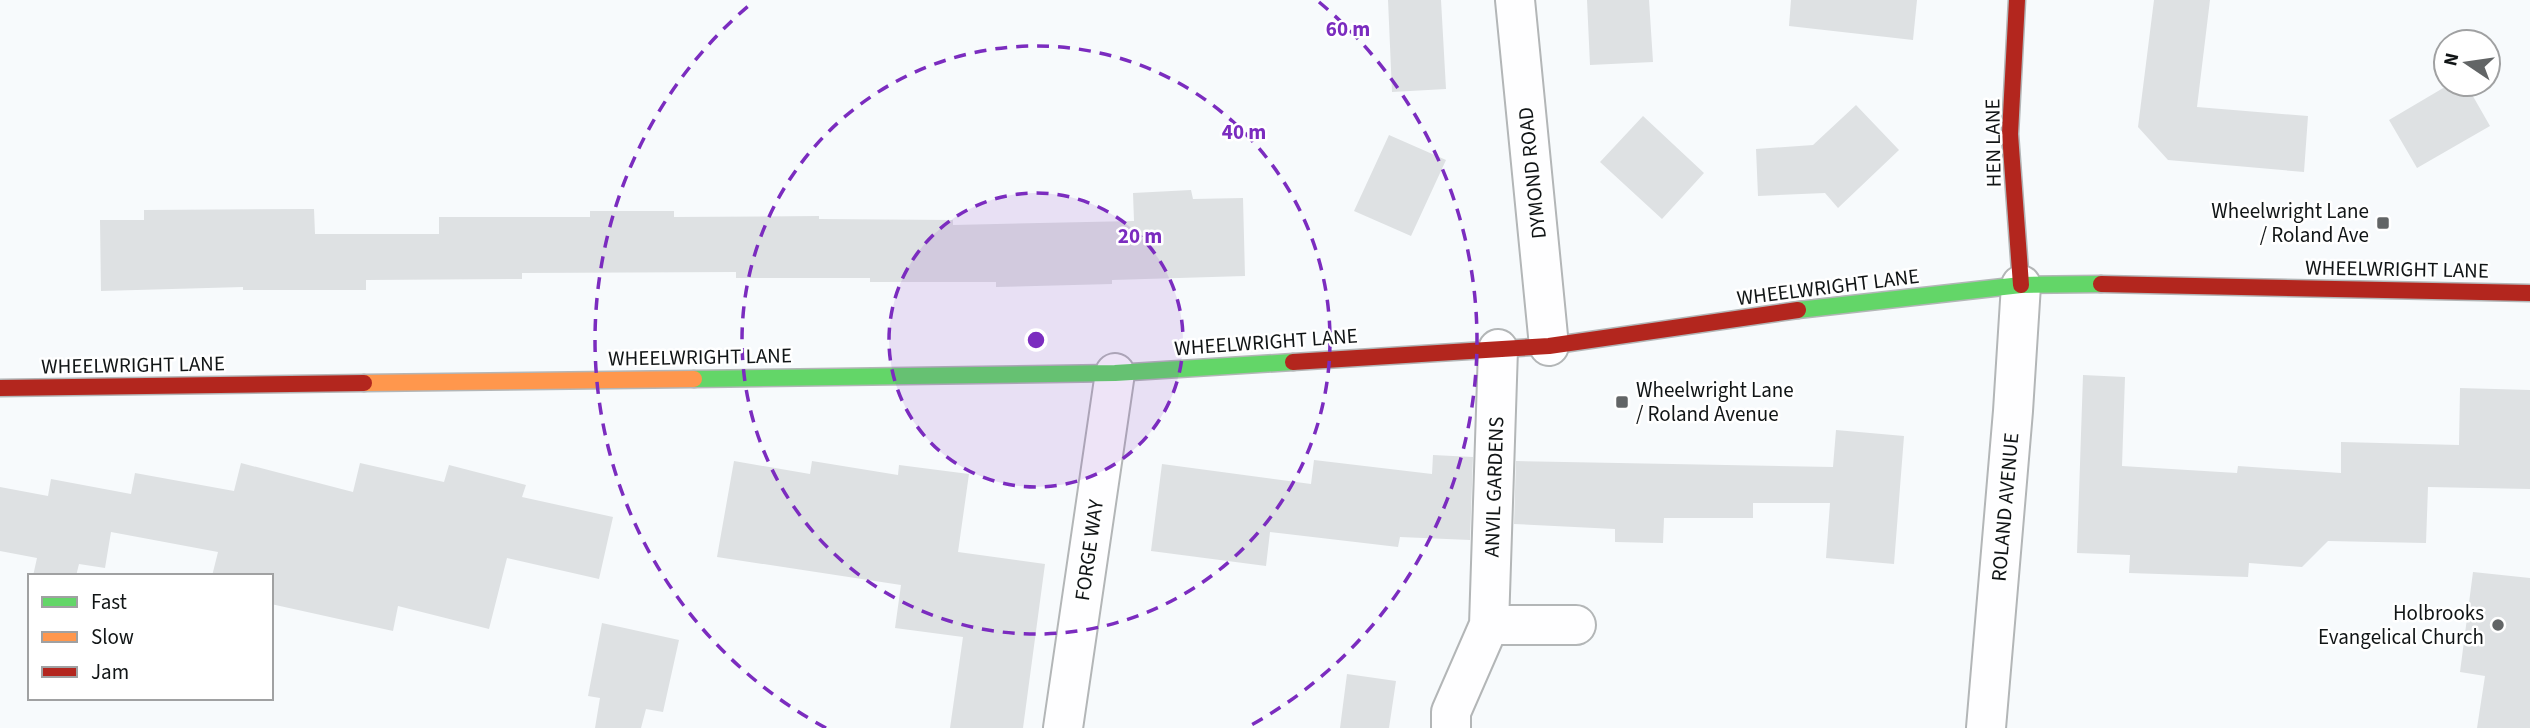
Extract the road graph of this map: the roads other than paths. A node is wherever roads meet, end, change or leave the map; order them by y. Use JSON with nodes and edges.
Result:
{"nodes":[{"id":1,"x":1515,"y":0,"type":"edge"},
{"id":2,"x":2017,"y":0,"type":"edge"},
{"id":3,"x":2021,"y":285,"type":"junction"},
{"id":4,"x":2530,"y":293,"type":"edge"},
{"id":5,"x":1549,"y":346,"type":"junction"},
{"id":6,"x":1499,"y":349,"type":"junction"},
{"id":7,"x":1115,"y":373,"type":"junction"},
{"id":8,"x":0,"y":388,"type":"edge"},
{"id":9,"x":1489,"y":625,"type":"junction"},
{"id":10,"x":1577,"y":625,"type":"dead end"},
{"id":11,"x":1063,"y":728,"type":"edge"},
{"id":12,"x":1451,"y":728,"type":"edge"},
{"id":13,"x":1986,"y":728,"type":"edge"}],
"edges":[{"from":1,"to":5,"type":"street","name":"DYMOND ROAD"},
{"from":2,"to":3,"type":"street","name":"HEN LANE"},
{"from":3,"to":4,"type":"street","name":"WHEELWRIGHT LANE"},
{"from":3,"to":5,"type":"street","name":"WHEELWRIGHT LANE"},
{"from":3,"to":13,"type":"street","name":"ROLAND AVENUE"},
{"from":5,"to":6,"type":"street","name":"WHEELWRIGHT LANE"},
{"from":6,"to":7,"type":"street","name":"WHEELWRIGHT LANE"},
{"from":6,"to":9,"type":"street","name":"ANVIL GARDENS"},
{"from":7,"to":8,"type":"street","name":"WHEELWRIGHT LANE"},
{"from":7,"to":11,"type":"street","name":"FORGE WAY"},
{"from":9,"to":10,"type":"street"},
{"from":9,"to":12,"type":"street","name":"ANVIL GARDENS"}]}
